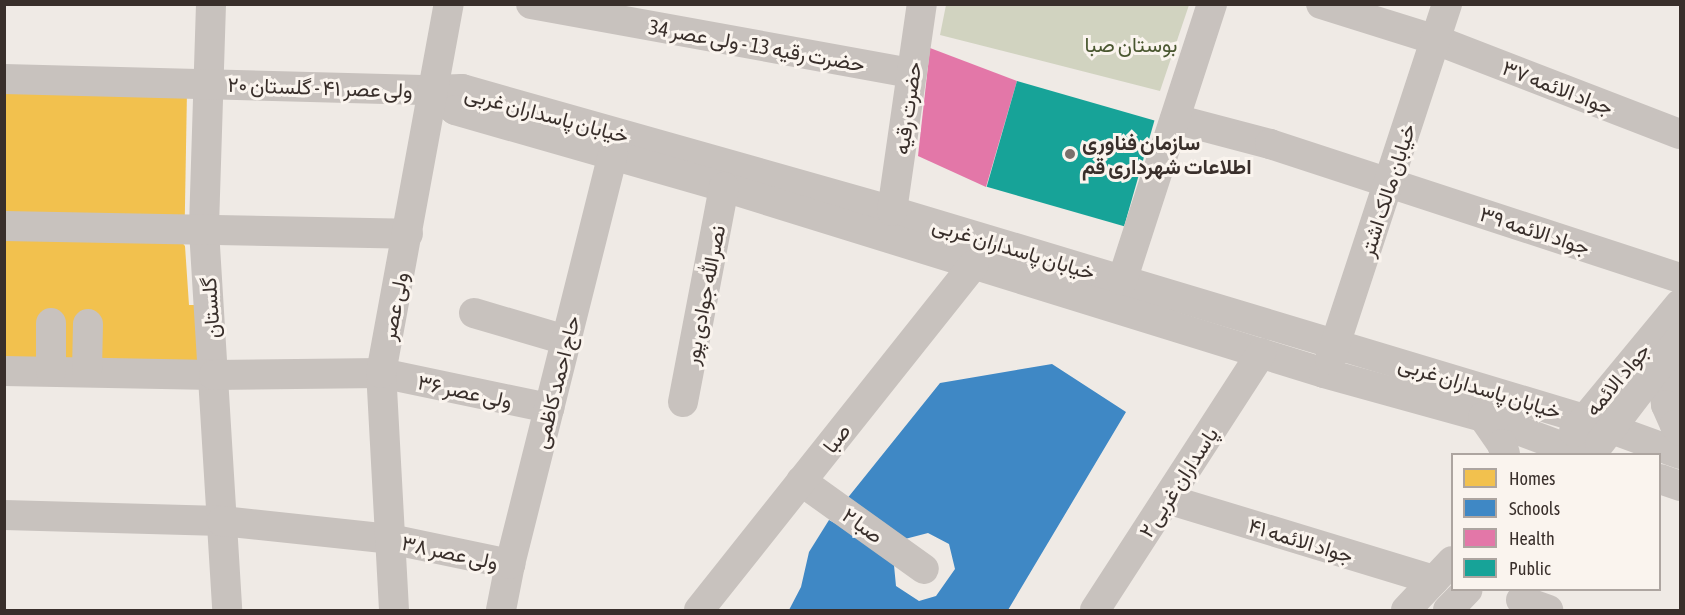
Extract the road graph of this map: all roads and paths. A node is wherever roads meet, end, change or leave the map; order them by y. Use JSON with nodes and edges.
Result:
{"nodes":[{"id":1,"x":211,"y":4,"type":"edge"},
{"id":2,"x":449,"y":4,"type":"edge"},
{"id":3,"x":531,"y":4,"type":"edge"},
{"id":4,"x":922,"y":4,"type":"edge"},
{"id":5,"x":1212,"y":4,"type":"edge"},
{"id":6,"x":1321,"y":4,"type":"edge"},
{"id":7,"x":1447,"y":4,"type":"edge"},
{"id":8,"x":1436,"y":40,"type":"junction"},
{"id":9,"x":912,"y":73,"type":"junction"},
{"id":10,"x":4,"y":79,"type":"edge"},
{"id":11,"x":208,"y":84,"type":"junction"},
{"id":12,"x":432,"y":90,"type":"junction"},
{"id":13,"x":1175,"y":119,"type":"junction"},
{"id":14,"x":1680,"y":134,"type":"edge"},
{"id":15,"x":613,"y":154,"type":"junction"},
{"id":16,"x":1390,"y":182,"type":"junction"},
{"id":17,"x":724,"y":187,"type":"junction"},
{"id":18,"x":892,"y":211,"type":"junction"},
{"id":19,"x":4,"y":226,"type":"edge"},
{"id":20,"x":204,"y":230,"type":"junction"},
{"id":21,"x":408,"y":234,"type":"junction"},
{"id":22,"x":973,"y":265,"type":"junction"},
{"id":23,"x":1680,"y":278,"type":"edge"},
{"id":24,"x":1122,"y":282,"type":"junction"},
{"id":25,"x":1680,"y":304,"type":"edge"},
{"id":26,"x":474,"y":313,"type":"dead end"},
{"id":27,"x":51,"y":324,"type":"dead end"},
{"id":28,"x":88,"y":324,"type":"dead end"},
{"id":29,"x":566,"y":340,"type":"junction"},
{"id":30,"x":1677,"y":342,"type":"edge"},
{"id":31,"x":1337,"y":344,"type":"junction"},
{"id":32,"x":1261,"y":353,"type":"junction"},
{"id":33,"x":4,"y":371,"type":"edge"},
{"id":34,"x":51,"y":371,"type":"junction"},
{"id":35,"x":87,"y":371,"type":"junction"},
{"id":36,"x":381,"y":373,"type":"junction"},
{"id":37,"x":1324,"y":373,"type":"junction"},
{"id":38,"x":214,"y":375,"type":"junction"},
{"id":39,"x":683,"y":402,"type":"dead end"},
{"id":40,"x":549,"y":408,"type":"junction"},
{"id":41,"x":1483,"y":417,"type":"junction"},
{"id":42,"x":1584,"y":419,"type":"junction"},
{"id":43,"x":1613,"y":429,"type":"junction"},
{"id":44,"x":1680,"y":431,"type":"edge"},
{"id":45,"x":1566,"y":452,"type":"edge"},
{"id":46,"x":1505,"y":453,"type":"edge"},
{"id":47,"x":1591,"y":453,"type":"edge"},
{"id":48,"x":1680,"y":454,"type":"edge"},
{"id":49,"x":1661,"y":480,"type":"edge"},
{"id":50,"x":801,"y":481,"type":"junction"},
{"id":51,"x":1680,"y":486,"type":"edge"},
{"id":52,"x":1167,"y":499,"type":"junction"},
{"id":53,"x":4,"y":515,"type":"edge"},
{"id":54,"x":222,"y":521,"type":"junction"},
{"id":55,"x":390,"y":539,"type":"junction"},
{"id":56,"x":510,"y":564,"type":"junction"},
{"id":57,"x":924,"y":569,"type":"dead end"},
{"id":58,"x":1443,"y":571,"type":"edge"},
{"id":59,"x":1466,"y":591,"type":"edge"},
{"id":60,"x":227,"y":610,"type":"edge"},
{"id":61,"x":394,"y":610,"type":"edge"},
{"id":62,"x":501,"y":610,"type":"edge"},
{"id":63,"x":699,"y":610,"type":"edge"},
{"id":64,"x":1095,"y":610,"type":"edge"},
{"id":65,"x":1406,"y":610,"type":"edge"},
{"id":66,"x":1448,"y":610,"type":"edge"}],
"edges":[{"from":1,"to":11,"type":"street","name":"گلستان"},
{"from":2,"to":12,"type":"street","name":"ولی عصر"},
{"from":3,"to":9,"type":"street","name":"حضرت رقیه 13 - ولی عصر 34"},
{"from":4,"to":9,"type":"street","name":"حضرت رقیه"},
{"from":5,"to":13,"type":"street"},
{"from":6,"to":8,"type":"street","name":"جواد الائمه ۳۷"},
{"from":7,"to":8,"type":"street","name":"خیابان مالک اشتر"},
{"from":8,"to":14,"type":"street","name":"جواد الائمه ۳۷"},
{"from":8,"to":16,"type":"street","name":"خیابان مالک اشتر"},
{"from":9,"to":18,"type":"street","name":"حضرت رقیه"},
{"from":10,"to":11,"type":"street","name":"ولی عصر ۴۱ - گلستان ۲۰"},
{"from":11,"to":12,"type":"street","name":"ولی عصر ۴۱ - گلستان ۲۰"},
{"from":11,"to":20,"type":"street","name":"گلستان"},
{"from":12,"to":15,"type":"street","name":"خیابان پاسداران غربی"},
{"from":12,"to":18,"type":"street","name":"خیابان پاسداران غربی"},
{"from":12,"to":21,"type":"street","name":"ولی عصر"},
{"from":13,"to":16,"type":"street","name":"جواد الائمه ۳۹"},
{"from":13,"to":24,"type":"street"},
{"from":15,"to":17,"type":"street","name":"خیابان پاسداران غربی"},
{"from":15,"to":29,"type":"street","name":"حاج احمد کاظمی"},
{"from":16,"to":23,"type":"street","name":"جواد الائمه ۳۹"},
{"from":16,"to":31,"type":"street","name":"خیابان مالک اشتر"},
{"from":17,"to":22,"type":"street","name":"خیابان پاسداران غربی"},
{"from":17,"to":39,"type":"street","name":"نصرالله جوادی پور"},
{"from":18,"to":24,"type":"street","name":"خیابان پاسداران غربی"},
{"from":19,"to":20,"type":"street"},
{"from":20,"to":21,"type":"street"},
{"from":20,"to":38,"type":"street","name":"گلستان"},
{"from":21,"to":36,"type":"street","name":"ولی عصر"},
{"from":22,"to":32,"type":"street","name":"خیابان پاسداران غربی"},
{"from":22,"to":50,"type":"street","name":"صبا"},
{"from":24,"to":31,"type":"street","name":"خیابان پاسداران غربی"},
{"from":25,"to":42,"type":"street","name":"جواد الائمه"},
{"from":26,"to":29,"type":"street"},
{"from":27,"to":34,"type":"street"},
{"from":28,"to":35,"type":"street"},
{"from":29,"to":40,"type":"street","name":"حاج احمد کاظمی"},
{"from":30,"to":43,"type":"street","name":"جواد الائمه"},
{"from":30,"to":44,"type":"street"},
{"from":31,"to":37,"type":"street","name":"خیابان مالک اشتر"},
{"from":31,"to":42,"type":"street","name":"خیابان پاسداران غربی"},
{"from":32,"to":37,"type":"street","name":"خیابان پاسداران غربی"},
{"from":32,"to":52,"type":"street","name":"پاسداران غربی ۲"},
{"from":33,"to":34,"type":"street","name":"ولی عصر ۳۶"},
{"from":34,"to":35,"type":"street","name":"ولی عصر ۳۶"},
{"from":35,"to":38,"type":"street","name":"ولی عصر ۳۶"},
{"from":36,"to":38,"type":"street","name":"ولی عصر ۳۶"},
{"from":36,"to":40,"type":"street","name":"ولی عصر ۳۶"},
{"from":36,"to":55,"type":"street","name":"ولی عصر"},
{"from":37,"to":41,"type":"street","name":"خیابان پاسداران غربی"},
{"from":38,"to":54,"type":"street","name":"گلستان"},
{"from":40,"to":56,"type":"street","name":"حاج احمد کاظمی"},
{"from":41,"to":45,"type":"street","name":"خیابان پاسداران غربی"},
{"from":41,"to":46,"type":"street"},
{"from":42,"to":43,"type":"street","name":"خیابان پاسداران غربی"},
{"from":42,"to":45,"type":"street","name":"جواد الائمه"},
{"from":43,"to":47,"type":"street","name":"جواد الائمه"},
{"from":43,"to":48,"type":"street","name":"خیابان پاسداران غربی"},
{"from":49,"to":51,"type":"street"},
{"from":50,"to":57,"type":"street","name":"صبا ۲"},
{"from":50,"to":63,"type":"street","name":"صبا"},
{"from":52,"to":58,"type":"street","name":"جواد الائمه ۴۱"},
{"from":52,"to":64,"type":"street","name":"پاسداران غربی ۲"},
{"from":53,"to":54,"type":"street","name":"ولی عصر ۳۸"},
{"from":54,"to":55,"type":"street","name":"ولی عصر ۳۸"},
{"from":54,"to":60,"type":"street","name":"گلستان"},
{"from":55,"to":56,"type":"street","name":"ولی عصر ۳۸"},
{"from":55,"to":61,"type":"street","name":"ولی عصر"},
{"from":56,"to":62,"type":"street","name":"حاج احمد کاظمی"},
{"from":58,"to":65,"type":"street"},
{"from":59,"to":66,"type":"street"}]}
